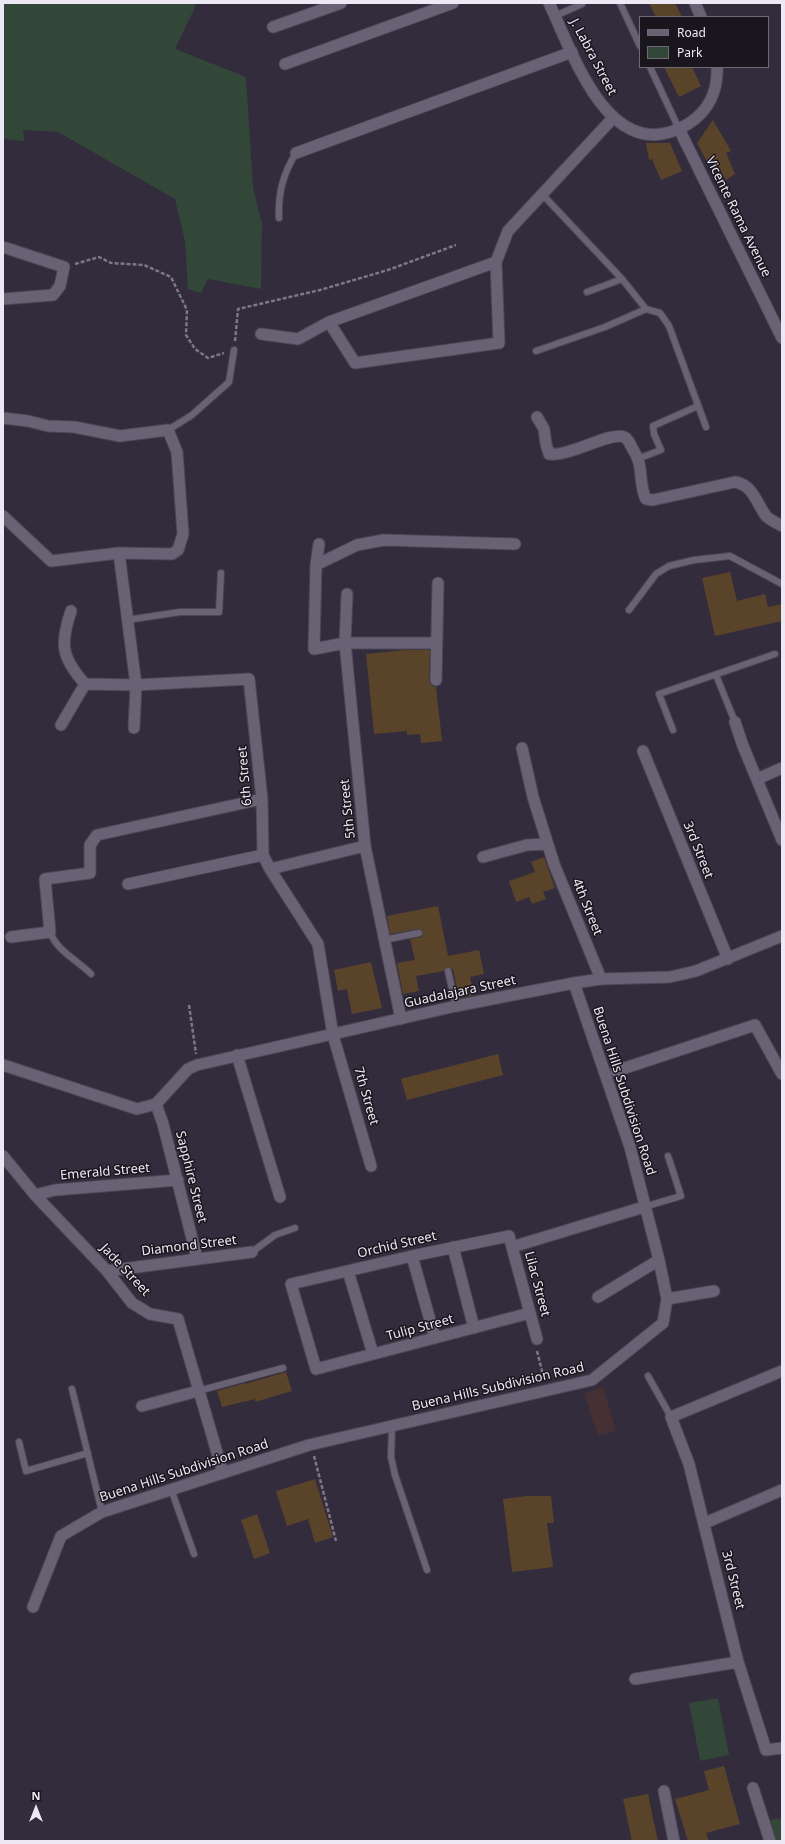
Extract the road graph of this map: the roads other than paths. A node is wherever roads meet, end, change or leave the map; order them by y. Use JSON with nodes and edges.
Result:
{"nodes":[{"id":1,"x":341,"y":3,"type":"edge"},
{"id":2,"x":453,"y":3,"type":"edge"},
{"id":3,"x":549,"y":3,"type":"edge"},
{"id":4,"x":620,"y":3,"type":"edge"},
{"id":5,"x":695,"y":3,"type":"edge"},
{"id":6,"x":582,"y":4,"type":"edge"},
{"id":7,"x":555,"y":16,"type":"junction"},
{"id":8,"x":701,"y":16,"type":"edge"},
{"id":9,"x":273,"y":27,"type":"dead end"},
{"id":10,"x":639,"y":44,"type":"edge"},
{"id":11,"x":572,"y":52,"type":"junction"},
{"id":12,"x":285,"y":64,"type":"dead end"},
{"id":13,"x":650,"y":68,"type":"edge"},
{"id":14,"x":717,"y":68,"type":"edge"},
{"id":15,"x":613,"y":118,"type":"junction"},
{"id":16,"x":679,"y":129,"type":"junction"},
{"id":17,"x":296,"y":153,"type":"joint"},
{"id":18,"x":542,"y":194,"type":"junction"},
{"id":19,"x":279,"y":218,"type":"dead end"},
{"id":20,"x":3,"y":247,"type":"edge"},
{"id":21,"x":496,"y":262,"type":"junction"},
{"id":22,"x":622,"y":278,"type":"junction"},
{"id":23,"x":587,"y":292,"type":"dead end"},
{"id":24,"x":3,"y":298,"type":"edge"},
{"id":25,"x":646,"y":309,"type":"junction"},
{"id":26,"x":329,"y":322,"type":"junction"},
{"id":27,"x":779,"y":322,"type":"edge"},
{"id":28,"x":261,"y":334,"type":"dead end"},
{"id":29,"x":782,"y":338,"type":"edge"},
{"id":30,"x":234,"y":350,"type":"road end"},
{"id":31,"x":536,"y":351,"type":"dead end"},
{"id":32,"x":698,"y":406,"type":"junction"},
{"id":33,"x":537,"y":417,"type":"dead end"},
{"id":34,"x":3,"y":418,"type":"edge"},
{"id":35,"x":706,"y":427,"type":"dead end"},
{"id":36,"x":168,"y":430,"type":"junction"},
{"id":37,"x":638,"y":459,"type":"junction"},
{"id":38,"x":3,"y":516,"type":"edge"},
{"id":39,"x":782,"y":526,"type":"edge"},
{"id":40,"x":319,"y":544,"type":"dead end"},
{"id":41,"x":515,"y":544,"type":"dead end"},
{"id":42,"x":119,"y":554,"type":"junction"},
{"id":43,"x":316,"y":566,"type":"junction"},
{"id":44,"x":221,"y":573,"type":"dead end"},
{"id":45,"x":438,"y":582,"type":"dead end"},
{"id":46,"x":782,"y":584,"type":"edge"},
{"id":47,"x":347,"y":594,"type":"dead end"},
{"id":48,"x":629,"y":610,"type":"dead end"},
{"id":49,"x":71,"y":611,"type":"dead end"},
{"id":50,"x":127,"y":620,"type":"junction"},
{"id":51,"x":345,"y":643,"type":"junction"},
{"id":52,"x":436,"y":643,"type":"junction"},
{"id":53,"x":775,"y":654,"type":"dead end"},
{"id":54,"x":716,"y":675,"type":"junction"},
{"id":55,"x":436,"y":680,"type":"dead end"},
{"id":56,"x":85,"y":684,"type":"junction"},
{"id":57,"x":136,"y":685,"type":"junction"},
{"id":58,"x":735,"y":722,"type":"joint"},
{"id":59,"x":61,"y":724,"type":"dead end"},
{"id":60,"x":134,"y":728,"type":"dead end"},
{"id":61,"x":673,"y":730,"type":"dead end"},
{"id":62,"x":522,"y":748,"type":"dead end"},
{"id":63,"x":643,"y":751,"type":"dead end"},
{"id":64,"x":782,"y":768,"type":"edge"},
{"id":65,"x":757,"y":779,"type":"junction"},
{"id":66,"x":262,"y":799,"type":"junction"},
{"id":67,"x":782,"y":840,"type":"edge"},
{"id":68,"x":548,"y":844,"type":"junction"},
{"id":69,"x":365,"y":846,"type":"junction"},
{"id":70,"x":263,"y":855,"type":"junction"},
{"id":71,"x":483,"y":857,"type":"dead end"},
{"id":72,"x":270,"y":869,"type":"junction"},
{"id":73,"x":128,"y":884,"type":"dead end"},
{"id":74,"x":50,"y":932,"type":"junction"},
{"id":75,"x":419,"y":933,"type":"dead end"},
{"id":76,"x":782,"y":936,"type":"edge"},
{"id":77,"x":10,"y":937,"type":"dead end"},
{"id":78,"x":384,"y":940,"type":"junction"},
{"id":79,"x":728,"y":959,"type":"junction"},
{"id":80,"x":448,"y":971,"type":"dead end"},
{"id":81,"x":91,"y":974,"type":"dead end"},
{"id":82,"x":601,"y":979,"type":"junction"},
{"id":83,"x":574,"y":983,"type":"junction"},
{"id":84,"x":456,"y":1006,"type":"junction"},
{"id":85,"x":401,"y":1019,"type":"junction"},
{"id":86,"x":333,"y":1035,"type":"junction"},
{"id":87,"x":237,"y":1056,"type":"junction"},
{"id":88,"x":3,"y":1065,"type":"edge"},
{"id":89,"x":616,"y":1071,"type":"dead end"},
{"id":90,"x":782,"y":1074,"type":"edge"},
{"id":91,"x":156,"y":1104,"type":"junction"},
{"id":92,"x":3,"y":1156,"type":"edge"},
{"id":93,"x":668,"y":1156,"type":"dead end"},
{"id":94,"x":371,"y":1166,"type":"dead end"},
{"id":95,"x":178,"y":1180,"type":"junction"},
{"id":96,"x":35,"y":1195,"type":"junction"},
{"id":97,"x":280,"y":1196,"type":"dead end"},
{"id":98,"x":644,"y":1207,"type":"junction"},
{"id":99,"x":295,"y":1228,"type":"dead end"},
{"id":100,"x":511,"y":1242,"type":"junction"},
{"id":101,"x":453,"y":1248,"type":"junction"},
{"id":102,"x":252,"y":1252,"type":"joint"},
{"id":103,"x":412,"y":1256,"type":"junction"},
{"id":104,"x":197,"y":1258,"type":"junction"},
{"id":105,"x":659,"y":1260,"type":"junction"},
{"id":106,"x":107,"y":1271,"type":"junction"},
{"id":107,"x":348,"y":1271,"type":"junction"},
{"id":108,"x":714,"y":1291,"type":"dead end"},
{"id":109,"x":598,"y":1297,"type":"dead end"},
{"id":110,"x":667,"y":1299,"type":"junction"},
{"id":111,"x":530,"y":1313,"type":"junction"},
{"id":112,"x":474,"y":1328,"type":"junction"},
{"id":113,"x":435,"y":1338,"type":"junction"},
{"id":114,"x":537,"y":1338,"type":"road end"},
{"id":115,"x":372,"y":1354,"type":"junction"},
{"id":116,"x":283,"y":1368,"type":"dead end"},
{"id":117,"x":316,"y":1369,"type":"joint"},
{"id":118,"x":782,"y":1371,"type":"edge"},
{"id":119,"x":648,"y":1376,"type":"dead end"},
{"id":120,"x":72,"y":1389,"type":"dead end"},
{"id":121,"x":198,"y":1391,"type":"junction"},
{"id":122,"x":142,"y":1406,"type":"dead end"},
{"id":123,"x":671,"y":1417,"type":"junction"},
{"id":124,"x":392,"y":1426,"type":"junction"},
{"id":125,"x":19,"y":1442,"type":"dead end"},
{"id":126,"x":88,"y":1453,"type":"junction"},
{"id":127,"x":223,"y":1473,"type":"junction"},
{"id":128,"x":171,"y":1489,"type":"junction"},
{"id":129,"x":782,"y":1490,"type":"edge"},
{"id":130,"x":102,"y":1512,"type":"junction"},
{"id":131,"x":705,"y":1523,"type":"junction"},
{"id":132,"x":194,"y":1554,"type":"dead end"},
{"id":133,"x":427,"y":1570,"type":"dead end"},
{"id":134,"x":33,"y":1607,"type":"dead end"},
{"id":135,"x":738,"y":1662,"type":"junction"},
{"id":136,"x":635,"y":1679,"type":"dead end"},
{"id":137,"x":782,"y":1748,"type":"edge"},
{"id":138,"x":753,"y":1788,"type":"dead end"},
{"id":139,"x":664,"y":1791,"type":"dead end"},
{"id":140,"x":674,"y":1841,"type":"edge"},
{"id":141,"x":770,"y":1841,"type":"edge"}],
"edges":[{"from":1,"to":9,"type":"street"},
{"from":2,"to":12,"type":"street"},
{"from":3,"to":7,"type":"street","name":"J. Labra Street"},
{"from":4,"to":10,"type":"lane"},
{"from":5,"to":8,"type":"street"},
{"from":6,"to":7,"type":"lane"},
{"from":7,"to":11,"type":"street","name":"J. Labra Street"},
{"from":11,"to":15,"type":"street","name":"J. Labra Street"},
{"from":11,"to":17,"type":"street"},
{"from":13,"to":16,"type":"lane"},
{"from":14,"to":16,"type":"street","name":"J. Labra Street"},
{"from":15,"to":16,"type":"street","name":"J. Labra Street"},
{"from":15,"to":18,"type":"street"},
{"from":16,"to":27,"type":"street","name":"Vicente Rama Avenue"},
{"from":17,"to":19,"type":"lane"},
{"from":18,"to":21,"type":"street"},
{"from":18,"to":22,"type":"lane"},
{"from":20,"to":24,"type":"street"},
{"from":21,"to":26,"type":"street"},
{"from":21,"to":26,"type":"street"},
{"from":22,"to":23,"type":"lane"},
{"from":22,"to":25,"type":"lane"},
{"from":25,"to":31,"type":"lane"},
{"from":25,"to":32,"type":"lane"},
{"from":26,"to":28,"type":"street"},
{"from":27,"to":29,"type":"street","name":"Vicente Rama Avenue"},
{"from":30,"to":36,"type":"lane"},
{"from":32,"to":35,"type":"lane"},
{"from":32,"to":37,"type":"lane"},
{"from":33,"to":37,"type":"street"},
{"from":34,"to":36,"type":"street"},
{"from":36,"to":42,"type":"street"},
{"from":37,"to":39,"type":"street"},
{"from":38,"to":42,"type":"street"},
{"from":40,"to":43,"type":"street"},
{"from":41,"to":43,"type":"street"},
{"from":42,"to":50,"type":"street"},
{"from":43,"to":51,"type":"street"},
{"from":44,"to":50,"type":"lane"},
{"from":45,"to":52,"type":"street"},
{"from":46,"to":48,"type":"lane"},
{"from":47,"to":51,"type":"street","name":"5th Street"},
{"from":49,"to":56,"type":"street"},
{"from":50,"to":57,"type":"street"},
{"from":51,"to":52,"type":"street"},
{"from":51,"to":69,"type":"street","name":"5th Street"},
{"from":52,"to":55,"type":"street"},
{"from":53,"to":54,"type":"lane"},
{"from":54,"to":58,"type":"lane"},
{"from":54,"to":61,"type":"lane"},
{"from":56,"to":57,"type":"street","name":"6th Street"},
{"from":56,"to":59,"type":"street"},
{"from":57,"to":60,"type":"street"},
{"from":57,"to":66,"type":"street","name":"6th Street"},
{"from":58,"to":65,"type":"street"},
{"from":62,"to":68,"type":"street","name":"4th Street"},
{"from":63,"to":79,"type":"street","name":"3rd Street"},
{"from":64,"to":65,"type":"street"},
{"from":65,"to":67,"type":"street"},
{"from":66,"to":70,"type":"street","name":"6th Street"},
{"from":66,"to":74,"type":"street"},
{"from":68,"to":71,"type":"street"},
{"from":68,"to":82,"type":"street","name":"4th Street"},
{"from":69,"to":72,"type":"street"},
{"from":69,"to":78,"type":"street","name":"5th Street"},
{"from":70,"to":72,"type":"street","name":"6th Street"},
{"from":70,"to":73,"type":"street"},
{"from":72,"to":86,"type":"street","name":"6th Street"},
{"from":74,"to":77,"type":"street"},
{"from":74,"to":81,"type":"lane"},
{"from":75,"to":78,"type":"lane"},
{"from":76,"to":79,"type":"street","name":"Guadalajara Street"},
{"from":78,"to":85,"type":"street","name":"5th Street"},
{"from":79,"to":82,"type":"street","name":"Guadalajara Street"},
{"from":80,"to":84,"type":"lane"},
{"from":82,"to":83,"type":"street","name":"Guadalajara Street"},
{"from":83,"to":84,"type":"street","name":"Guadalajara Street"},
{"from":83,"to":98,"type":"street","name":"Buena Hills Subdivision Road"},
{"from":84,"to":85,"type":"street","name":"Guadalajara Street"},
{"from":85,"to":86,"type":"street","name":"Guadalajara Street"},
{"from":86,"to":87,"type":"street","name":"Guadalajara Street"},
{"from":86,"to":94,"type":"street","name":"7th Street"},
{"from":87,"to":91,"type":"street","name":"Guadalajara Street"},
{"from":87,"to":97,"type":"street"},
{"from":88,"to":91,"type":"street"},
{"from":89,"to":90,"type":"street"},
{"from":91,"to":95,"type":"street","name":"Sapphire Street"},
{"from":92,"to":96,"type":"street","name":"Jade Street"},
{"from":93,"to":98,"type":"lane"},
{"from":95,"to":96,"type":"street","name":"Emerald Street"},
{"from":95,"to":104,"type":"street","name":"Sapphire Street"},
{"from":96,"to":106,"type":"street","name":"Jade Street"},
{"from":98,"to":100,"type":"street","name":"Orchid Street"},
{"from":98,"to":105,"type":"street","name":"Buena Hills Subdivision Road"},
{"from":99,"to":102,"type":"lane"},
{"from":100,"to":101,"type":"street","name":"Orchid Street"},
{"from":100,"to":111,"type":"street","name":"Lilac Street"},
{"from":101,"to":103,"type":"street","name":"Orchid Street"},
{"from":101,"to":112,"type":"street"},
{"from":102,"to":104,"type":"street","name":"Diamond Street"},
{"from":103,"to":107,"type":"street","name":"Orchid Street"},
{"from":103,"to":113,"type":"street"},
{"from":104,"to":106,"type":"street","name":"Diamond Street"},
{"from":105,"to":109,"type":"street"},
{"from":105,"to":110,"type":"street","name":"Buena Hills Subdivision Road"},
{"from":106,"to":121,"type":"street","name":"Jade Street"},
{"from":107,"to":115,"type":"street"},
{"from":107,"to":117,"type":"street","name":"Orchid Street"},
{"from":108,"to":110,"type":"street"},
{"from":110,"to":124,"type":"street","name":"Buena Hills Subdivision Road"},
{"from":111,"to":112,"type":"street","name":"Tulip Street"},
{"from":111,"to":114,"type":"street","name":"Lilac Street"},
{"from":112,"to":113,"type":"street","name":"Tulip Street"},
{"from":113,"to":115,"type":"street","name":"Tulip Street"},
{"from":115,"to":117,"type":"street","name":"Tulip Street"},
{"from":116,"to":121,"type":"lane"},
{"from":118,"to":123,"type":"street"},
{"from":119,"to":123,"type":"lane"},
{"from":120,"to":126,"type":"lane"},
{"from":121,"to":122,"type":"street"},
{"from":121,"to":127,"type":"street","name":"Jade Street"},
{"from":123,"to":131,"type":"street","name":"3rd Street"},
{"from":124,"to":127,"type":"street","name":"Buena Hills Subdivision Road"},
{"from":124,"to":133,"type":"lane"},
{"from":125,"to":126,"type":"lane"},
{"from":126,"to":130,"type":"lane"},
{"from":127,"to":128,"type":"street","name":"Buena Hills Subdivision Road"},
{"from":128,"to":130,"type":"street","name":"Buena Hills Subdivision Road"},
{"from":128,"to":132,"type":"lane"},
{"from":129,"to":131,"type":"street"},
{"from":130,"to":134,"type":"street","name":"Buena Hills Subdivision Road"},
{"from":131,"to":135,"type":"street","name":"3rd Street"},
{"from":135,"to":136,"type":"street"},
{"from":135,"to":137,"type":"street","name":"3rd Street"},
{"from":138,"to":141,"type":"street"},
{"from":139,"to":140,"type":"street"}]}
